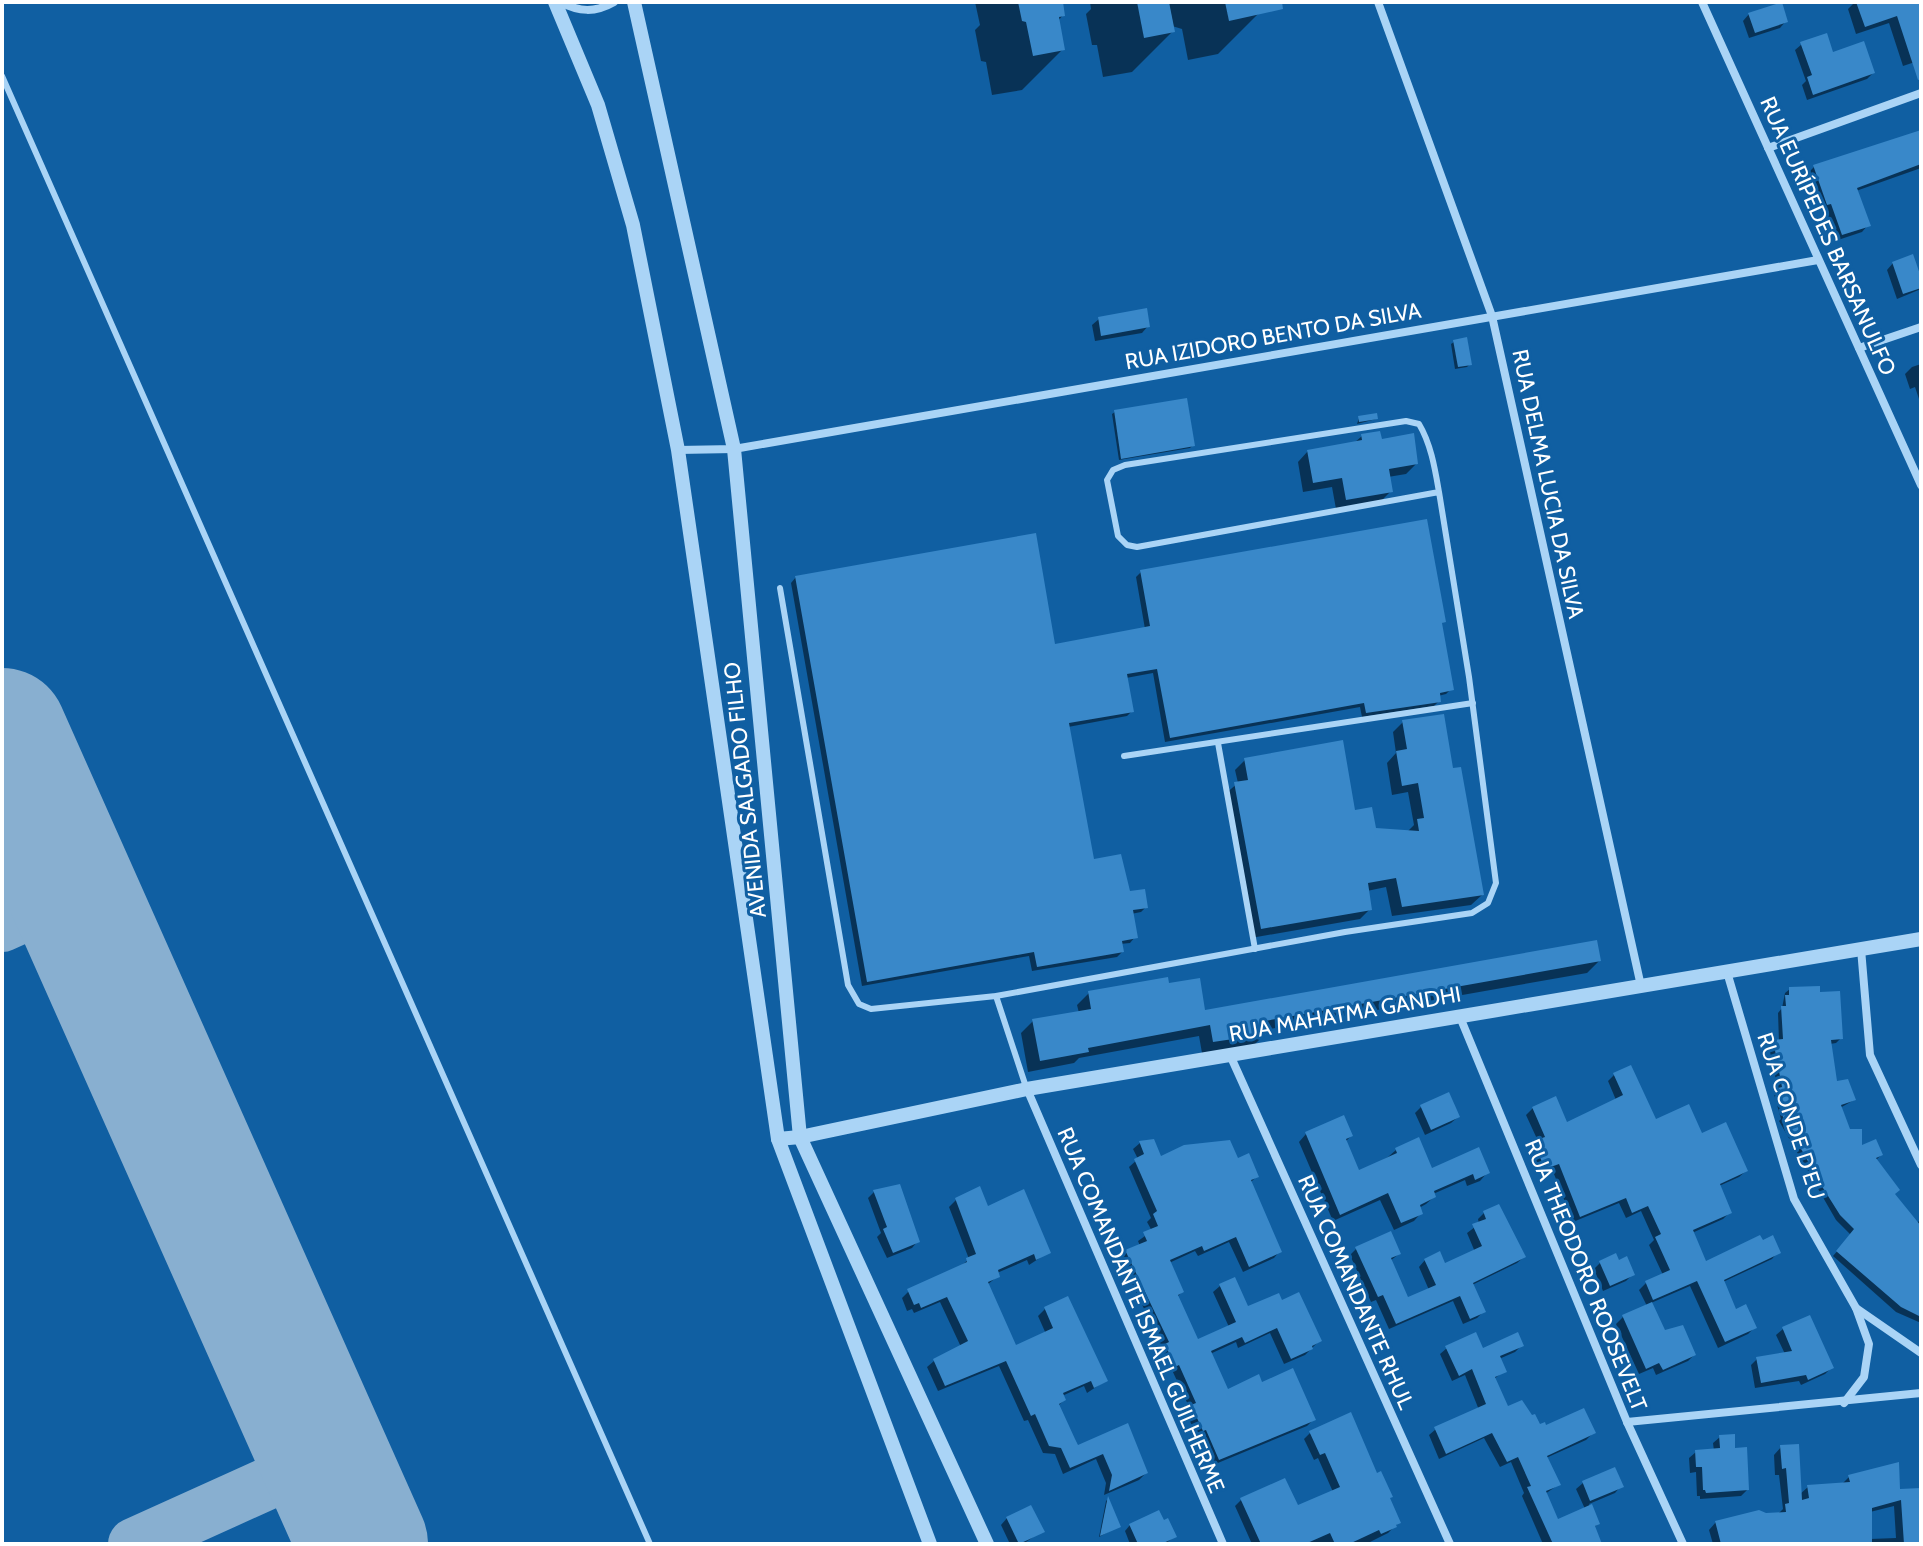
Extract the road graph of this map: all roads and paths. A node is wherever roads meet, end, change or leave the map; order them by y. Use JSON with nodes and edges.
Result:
{"nodes":[{"id":1,"x":558,"y":2,"type":"edge"},
{"id":2,"x":614,"y":2,"type":"edge"},
{"id":3,"x":634,"y":2,"type":"edge"},
{"id":4,"x":1378,"y":2,"type":"edge"},
{"id":5,"x":1702,"y":2,"type":"edge"},
{"id":6,"x":2,"y":76,"type":"edge"},
{"id":7,"x":1921,"y":93,"type":"edge"},
{"id":8,"x":1768,"y":148,"type":"junction"},
{"id":9,"x":1818,"y":260,"type":"junction"},
{"id":10,"x":1492,"y":316,"type":"junction"},
{"id":11,"x":1921,"y":327,"type":"edge"},
{"id":12,"x":1859,"y":348,"type":"junction"},
{"id":13,"x":734,"y":449,"type":"junction"},
{"id":14,"x":678,"y":450,"type":"junction"},
{"id":15,"x":1921,"y":485,"type":"edge"},
{"id":16,"x":1439,"y":492,"type":"junction"},
{"id":17,"x":780,"y":588,"type":"dead end"},
{"id":18,"x":1473,"y":703,"type":"junction"},
{"id":19,"x":1218,"y":743,"type":"junction"},
{"id":20,"x":1124,"y":756,"type":"dead end"},
{"id":21,"x":1921,"y":939,"type":"edge"},
{"id":22,"x":1255,"y":949,"type":"junction"},
{"id":23,"x":1861,"y":949,"type":"junction"},
{"id":24,"x":1727,"y":972,"type":"junction"},
{"id":25,"x":1641,"y":986,"type":"junction"},
{"id":26,"x":996,"y":996,"type":"junction"},
{"id":27,"x":1460,"y":1017,"type":"junction"},
{"id":28,"x":1230,"y":1055,"type":"junction"},
{"id":29,"x":1027,"y":1089,"type":"junction"},
{"id":30,"x":800,"y":1137,"type":"junction"},
{"id":31,"x":778,"y":1139,"type":"junction"},
{"id":32,"x":1921,"y":1165,"type":"edge"},
{"id":33,"x":1856,"y":1308,"type":"junction"},
{"id":34,"x":1921,"y":1353,"type":"edge"},
{"id":35,"x":1921,"y":1393,"type":"edge"},
{"id":36,"x":1844,"y":1403,"type":"junction"},
{"id":37,"x":1627,"y":1422,"type":"junction"},
{"id":38,"x":650,"y":1544,"type":"edge"},
{"id":39,"x":930,"y":1544,"type":"edge"},
{"id":40,"x":987,"y":1544,"type":"edge"},
{"id":41,"x":1223,"y":1544,"type":"edge"},
{"id":42,"x":1450,"y":1544,"type":"edge"},
{"id":43,"x":1683,"y":1544,"type":"edge"}],
"edges":[{"from":1,"to":2,"type":"street"},
{"from":1,"to":14,"type":"street"},
{"from":3,"to":13,"type":"street","name":"AVENIDA SALGADO FILHO"},
{"from":4,"to":10,"type":"street","name":"RUA DELMA LUCIA DA SILVA"},
{"from":5,"to":8,"type":"street","name":"RUA EURÍPEDES BARSANULFO"},
{"from":6,"to":38,"type":"lane"},
{"from":7,"to":8,"type":"street"},
{"from":8,"to":9,"type":"street","name":"RUA EURÍPEDES BARSANULFO"},
{"from":9,"to":10,"type":"street","name":"RUA IZIDORO BENTO DA SILVA"},
{"from":9,"to":12,"type":"street","name":"RUA EURÍPEDES BARSANULFO"},
{"from":10,"to":13,"type":"street","name":"RUA IZIDORO BENTO DA SILVA"},
{"from":10,"to":25,"type":"street","name":"RUA DELMA LUCIA DA SILVA"},
{"from":11,"to":12,"type":"street"},
{"from":12,"to":15,"type":"street","name":"RUA EURÍPEDES BARSANULFO"},
{"from":13,"to":14,"type":"street","name":"RUA IZIDORO BENTO DA SILVA"},
{"from":13,"to":30,"type":"street","name":"AVENIDA SALGADO FILHO"},
{"from":14,"to":31,"type":"street"},
{"from":16,"to":16,"type":"lane"},
{"from":16,"to":18,"type":"lane"},
{"from":17,"to":26,"type":"lane"},
{"from":18,"to":19,"type":"lane"},
{"from":18,"to":22,"type":"lane"},
{"from":19,"to":20,"type":"lane"},
{"from":19,"to":22,"type":"lane"},
{"from":21,"to":23,"type":"street","name":"RUA MAHATMA GANDHI"},
{"from":22,"to":26,"type":"lane"},
{"from":23,"to":24,"type":"street","name":"RUA MAHATMA GANDHI"},
{"from":23,"to":32,"type":"street"},
{"from":24,"to":25,"type":"street","name":"RUA MAHATMA GANDHI"},
{"from":24,"to":33,"type":"street","name":"RUA CONDE D'EU"},
{"from":25,"to":27,"type":"street","name":"RUA MAHATMA GANDHI"},
{"from":26,"to":29,"type":"lane"},
{"from":27,"to":28,"type":"street","name":"RUA MAHATMA GANDHI"},
{"from":27,"to":37,"type":"street","name":"RUA THEODORO ROOSEVELT"},
{"from":28,"to":29,"type":"street","name":"RUA MAHATMA GANDHI"},
{"from":28,"to":42,"type":"street","name":"RUA COMANDANTE RHUL"},
{"from":29,"to":30,"type":"street","name":"RUA MAHATMA GANDHI"},
{"from":29,"to":41,"type":"street","name":"RUA COMANDANTE ISMAEL GUILHERME"},
{"from":30,"to":31,"type":"street","name":"RUA MAHATMA GANDHI"},
{"from":30,"to":40,"type":"street","name":"AVENIDA SALGADO FILHO"},
{"from":31,"to":39,"type":"street"},
{"from":33,"to":34,"type":"street","name":"RUA CONDE D'EU"},
{"from":33,"to":36,"type":"street","name":"RUA CONDE D'EU"},
{"from":35,"to":36,"type":"street"},
{"from":36,"to":37,"type":"street"},
{"from":37,"to":43,"type":"street","name":"RUA THEODORO ROOSEVELT"}]}
